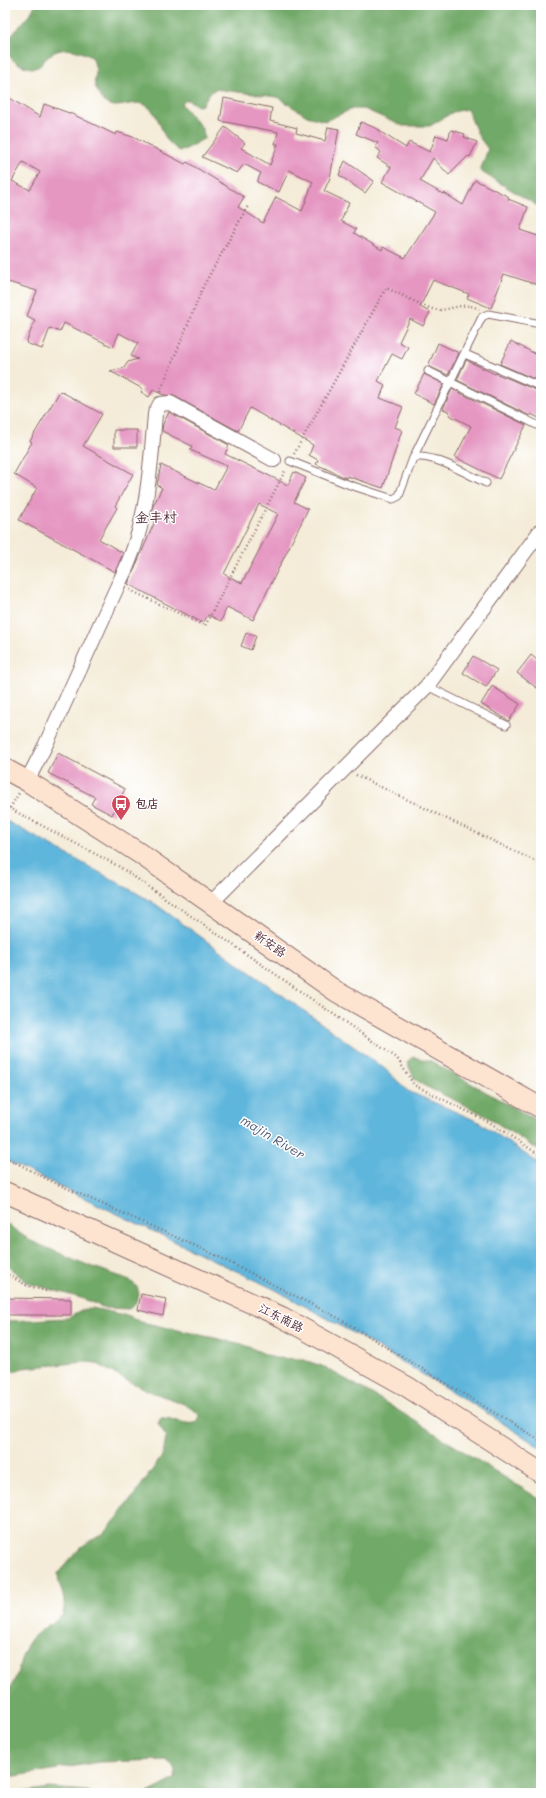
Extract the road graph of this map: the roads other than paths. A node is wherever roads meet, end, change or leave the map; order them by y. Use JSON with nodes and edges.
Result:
{"nodes":[{"id":1,"x":541,"y":324,"type":"edge"},
{"id":2,"x":465,"y":354,"type":"junction"},
{"id":3,"x":428,"y":371,"type":"dead end"},
{"id":4,"x":450,"y":383,"type":"junction"},
{"id":5,"x":541,"y":387,"type":"edge"},
{"id":6,"x":541,"y":427,"type":"edge"},
{"id":7,"x":413,"y":458,"type":"junction"},
{"id":8,"x":274,"y":460,"type":"dead end"},
{"id":9,"x":290,"y":461,"type":"road end"},
{"id":10,"x":486,"y":483,"type":"dead end"},
{"id":11,"x":541,"y":530,"type":"edge"},
{"id":12,"x":427,"y":686,"type":"junction"},
{"id":13,"x":506,"y":725,"type":"dead end"},
{"id":14,"x":5,"y":769,"type":"edge"},
{"id":15,"x":26,"y":781,"type":"junction"},
{"id":16,"x":211,"y":903,"type":"junction"},
{"id":17,"x":541,"y":1108,"type":"edge"},
{"id":18,"x":5,"y":1192,"type":"edge"},
{"id":19,"x":541,"y":1473,"type":"edge"}],
"edges":[{"from":1,"to":2,"type":"lane"},
{"from":2,"to":4,"type":"lane"},
{"from":2,"to":5,"type":"lane"},
{"from":3,"to":4,"type":"lane"},
{"from":4,"to":6,"type":"lane"},
{"from":4,"to":7,"type":"lane"},
{"from":7,"to":9,"type":"lane"},
{"from":7,"to":10,"type":"lane"},
{"from":8,"to":15,"type":"street"},
{"from":11,"to":12,"type":"street"},
{"from":12,"to":13,"type":"lane"},
{"from":12,"to":16,"type":"street"},
{"from":14,"to":15,"type":"main road","name":"新安路"},
{"from":15,"to":16,"type":"main road","name":"新安路"},
{"from":16,"to":17,"type":"main road","name":"新安路"},
{"from":18,"to":19,"type":"main road","name":"江东南路"}]}
